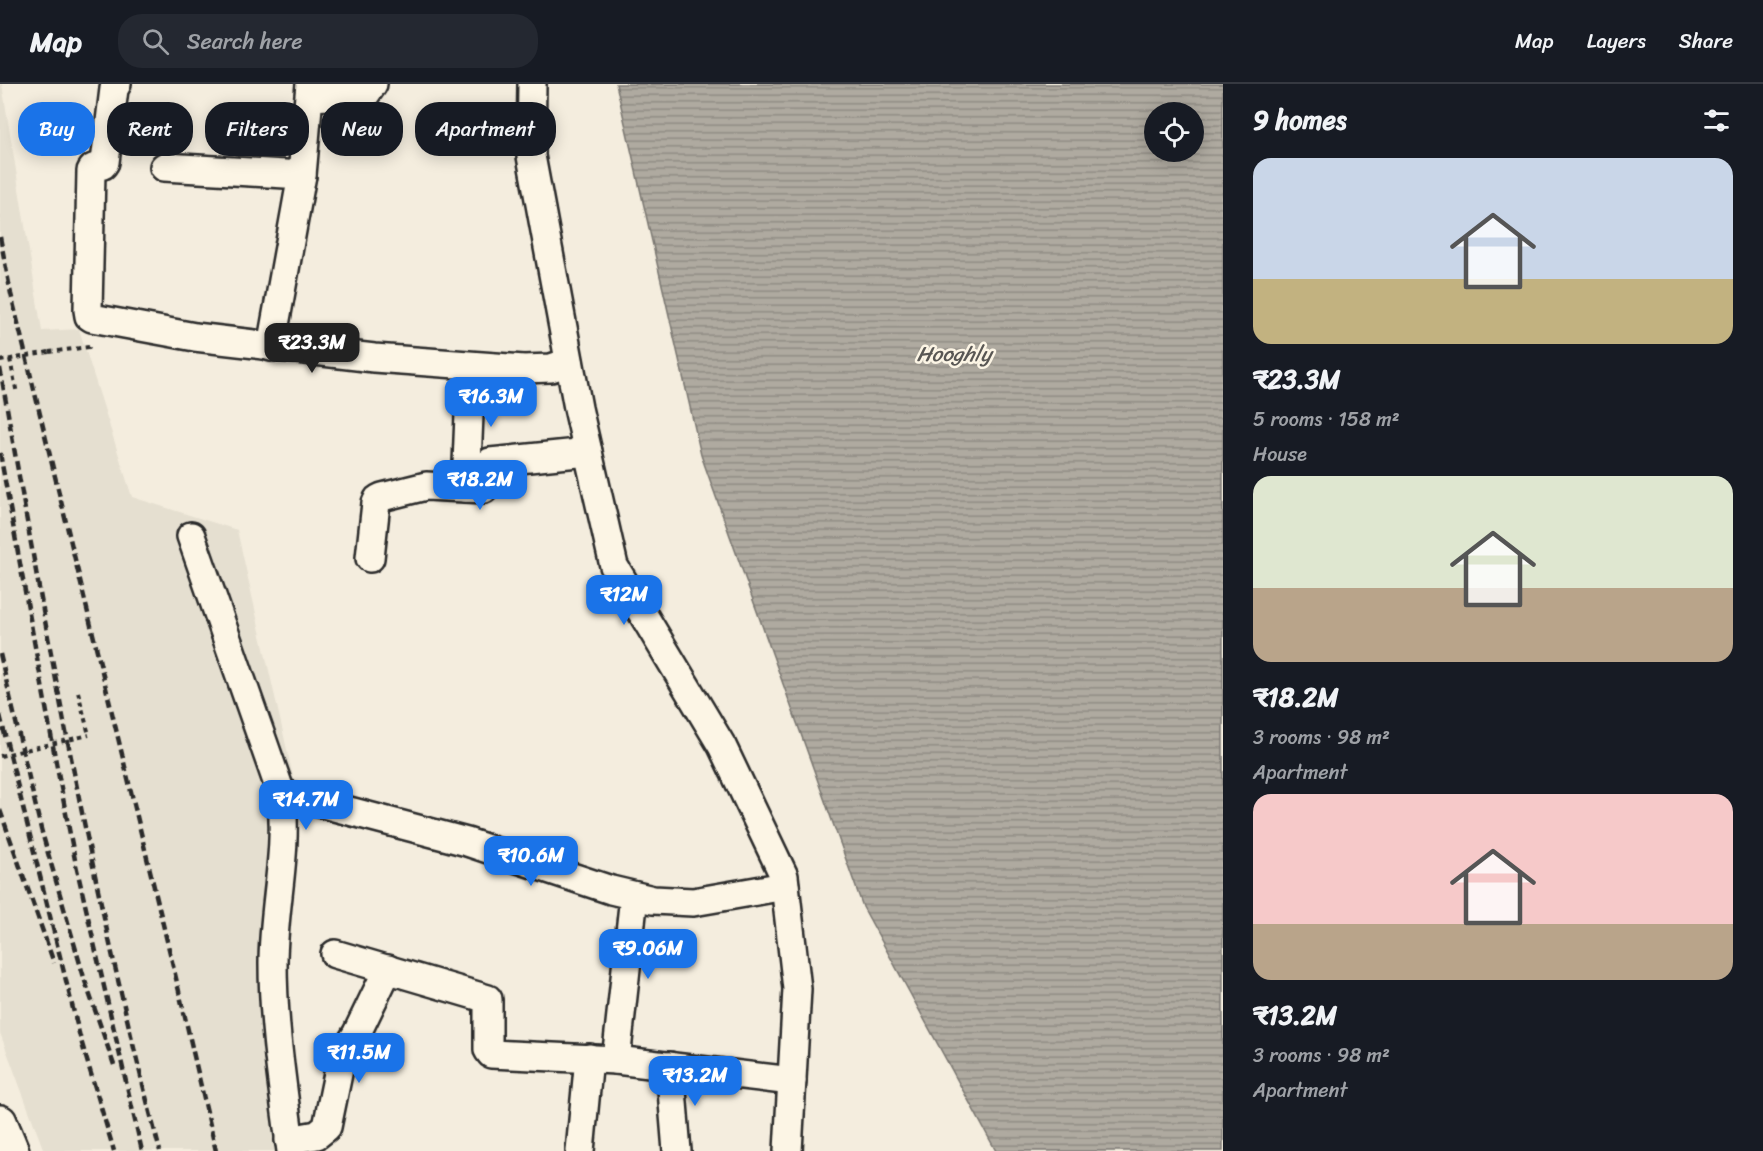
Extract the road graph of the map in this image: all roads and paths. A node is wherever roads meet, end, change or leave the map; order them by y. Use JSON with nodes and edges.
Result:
{"nodes":[{"id":1,"x":117,"y":84,"type":"edge"},
{"id":2,"x":373,"y":84,"type":"edge"},
{"id":3,"x":532,"y":84,"type":"edge"},
{"id":4,"x":310,"y":91,"type":"edge"},
{"id":5,"x":164,"y":167,"type":"dead end"},
{"id":6,"x":302,"y":175,"type":"junction"},
{"id":7,"x":92,"y":318,"type":"junction"},
{"id":8,"x":271,"y":347,"type":"junction"},
{"id":9,"x":10,"y":359,"type":"junction"},
{"id":10,"x":0,"y":361,"type":"edge"},
{"id":11,"x":569,"y":362,"type":"junction"},
{"id":12,"x":471,"y":366,"type":"junction"},
{"id":13,"x":17,"y":394,"type":"dead end"},
{"id":14,"x":588,"y":452,"type":"junction"},
{"id":15,"x":466,"y":488,"type":"junction"},
{"id":16,"x":191,"y":536,"type":"dead end"},
{"id":17,"x":370,"y":558,"type":"dead end"},
{"id":18,"x":78,"y":692,"type":"dead end"},
{"id":19,"x":0,"y":756,"type":"edge"},
{"id":20,"x":281,"y":793,"type":"junction"},
{"id":21,"x":786,"y":886,"type":"junction"},
{"id":22,"x":634,"y":896,"type":"junction"},
{"id":23,"x":335,"y":954,"type":"dead end"},
{"id":24,"x":387,"y":969,"type":"junction"},
{"id":25,"x":589,"y":1058,"type":"junction"},
{"id":26,"x":616,"y":1060,"type":"junction"},
{"id":27,"x":670,"y":1066,"type":"junction"},
{"id":28,"x":792,"y":1081,"type":"junction"},
{"id":29,"x":290,"y":1146,"type":"edge"},
{"id":30,"x":580,"y":1151,"type":"edge"},
{"id":31,"x":677,"y":1151,"type":"edge"},
{"id":32,"x":788,"y":1151,"type":"edge"}],
"edges":[{"from":1,"to":7,"type":"street"},
{"from":2,"to":4,"type":"street"},
{"from":3,"to":11,"type":"street"},
{"from":4,"to":6,"type":"street"},
{"from":5,"to":6,"type":"street"},
{"from":6,"to":8,"type":"street"},
{"from":7,"to":8,"type":"street"},
{"from":7,"to":9,"type":"path","bridge":true},
{"from":8,"to":12,"type":"street"},
{"from":9,"to":10,"type":"path","bridge":true},
{"from":9,"to":13,"type":"path"},
{"from":11,"to":12,"type":"street"},
{"from":11,"to":14,"type":"street"},
{"from":12,"to":15,"type":"street"},
{"from":14,"to":15,"type":"street"},
{"from":14,"to":21,"type":"street"},
{"from":15,"to":17,"type":"street"},
{"from":16,"to":20,"type":"street"},
{"from":18,"to":19,"type":"path","bridge":true},
{"from":20,"to":22,"type":"street"},
{"from":20,"to":29,"type":"street"},
{"from":21,"to":22,"type":"street"},
{"from":21,"to":28,"type":"street"},
{"from":22,"to":26,"type":"street"},
{"from":23,"to":24,"type":"street"},
{"from":24,"to":25,"type":"street"},
{"from":24,"to":29,"type":"street"},
{"from":25,"to":26,"type":"street"},
{"from":25,"to":30,"type":"street"},
{"from":26,"to":27,"type":"street"},
{"from":27,"to":28,"type":"street"},
{"from":27,"to":31,"type":"street"},
{"from":28,"to":32,"type":"street"}]}
